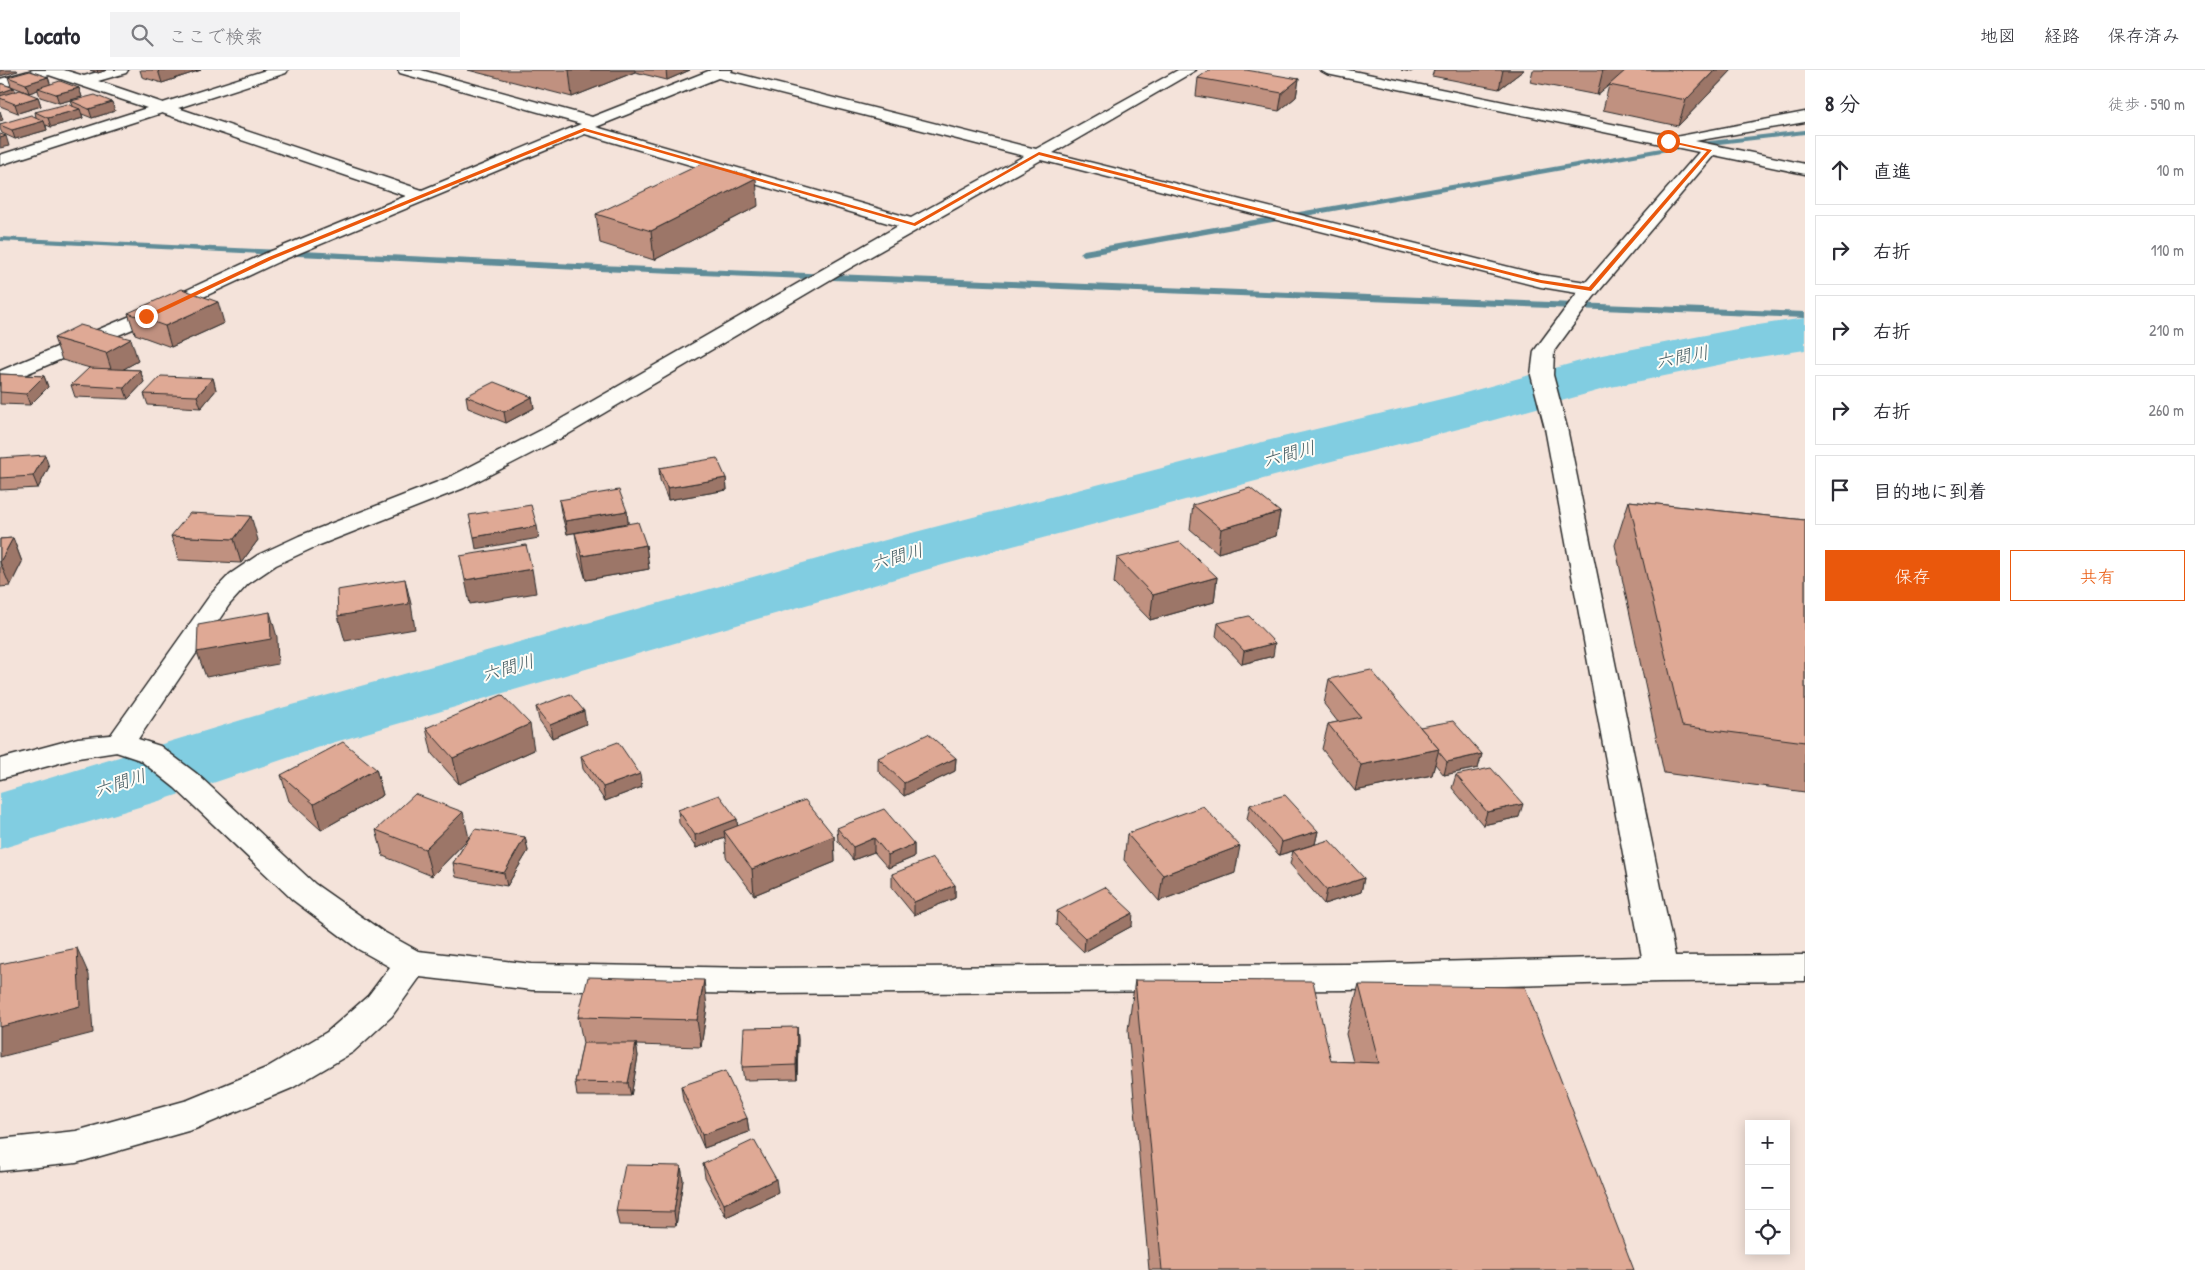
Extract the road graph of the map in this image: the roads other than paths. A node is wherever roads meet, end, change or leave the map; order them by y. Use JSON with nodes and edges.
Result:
{"nodes":[{"id":1,"x":50,"y":70,"type":"edge"},
{"id":2,"x":121,"y":70,"type":"edge"},
{"id":3,"x":281,"y":70,"type":"edge"},
{"id":4,"x":405,"y":70,"type":"edge"},
{"id":5,"x":1189,"y":70,"type":"edge"},
{"id":6,"x":1327,"y":70,"type":"edge"},
{"id":7,"x":720,"y":72,"type":"edge"},
{"id":8,"x":84,"y":81,"type":"junction"},
{"id":9,"x":0,"y":84,"type":"edge"},
{"id":10,"x":116,"y":92,"type":"junction"},
{"id":11,"x":89,"y":100,"type":"edge"},
{"id":12,"x":163,"y":108,"type":"junction"},
{"id":13,"x":1805,"y":117,"type":"edge"},
{"id":14,"x":589,"y":126,"type":"junction"},
{"id":15,"x":1668,"y":141,"type":"junction"},
{"id":16,"x":1710,"y":150,"type":"junction"},
{"id":17,"x":1039,"y":154,"type":"junction"},
{"id":18,"x":0,"y":160,"type":"edge"},
{"id":19,"x":1805,"y":169,"type":"edge"},
{"id":20,"x":423,"y":196,"type":"junction"},
{"id":21,"x":915,"y":225,"type":"junction"},
{"id":22,"x":1588,"y":292,"type":"junction"},
{"id":23,"x":0,"y":379,"type":"edge"},
{"id":24,"x":120,"y":742,"type":"junction"},
{"id":25,"x":0,"y":769,"type":"edge"},
{"id":26,"x":411,"y":963,"type":"junction"},
{"id":27,"x":1805,"y":968,"type":"edge"},
{"id":28,"x":1661,"y":969,"type":"junction"},
{"id":29,"x":0,"y":1155,"type":"edge"}],
"edges":[{"from":1,"to":8,"type":"street"},
{"from":1,"to":9,"type":"street"},
{"from":2,"to":8,"type":"street"},
{"from":3,"to":12,"type":"street"},
{"from":4,"to":14,"type":"street"},
{"from":5,"to":17,"type":"street"},
{"from":6,"to":15,"type":"street"},
{"from":7,"to":14,"type":"street"},
{"from":7,"to":17,"type":"street"},
{"from":8,"to":10,"type":"street"},
{"from":10,"to":11,"type":"street"},
{"from":10,"to":12,"type":"street"},
{"from":12,"to":18,"type":"street"},
{"from":12,"to":20,"type":"street"},
{"from":13,"to":15,"type":"street"},
{"from":14,"to":20,"type":"street"},
{"from":14,"to":21,"type":"street"},
{"from":15,"to":16,"type":"street"},
{"from":16,"to":19,"type":"street"},
{"from":16,"to":22,"type":"street"},
{"from":17,"to":21,"type":"street"},
{"from":17,"to":22,"type":"street"},
{"from":20,"to":23,"type":"street"},
{"from":21,"to":24,"type":"street"},
{"from":22,"to":28,"type":"street"},
{"from":24,"to":25,"type":"street"},
{"from":24,"to":26,"type":"street"},
{"from":26,"to":28,"type":"street"},
{"from":26,"to":29,"type":"street"},
{"from":27,"to":28,"type":"street"}]}
